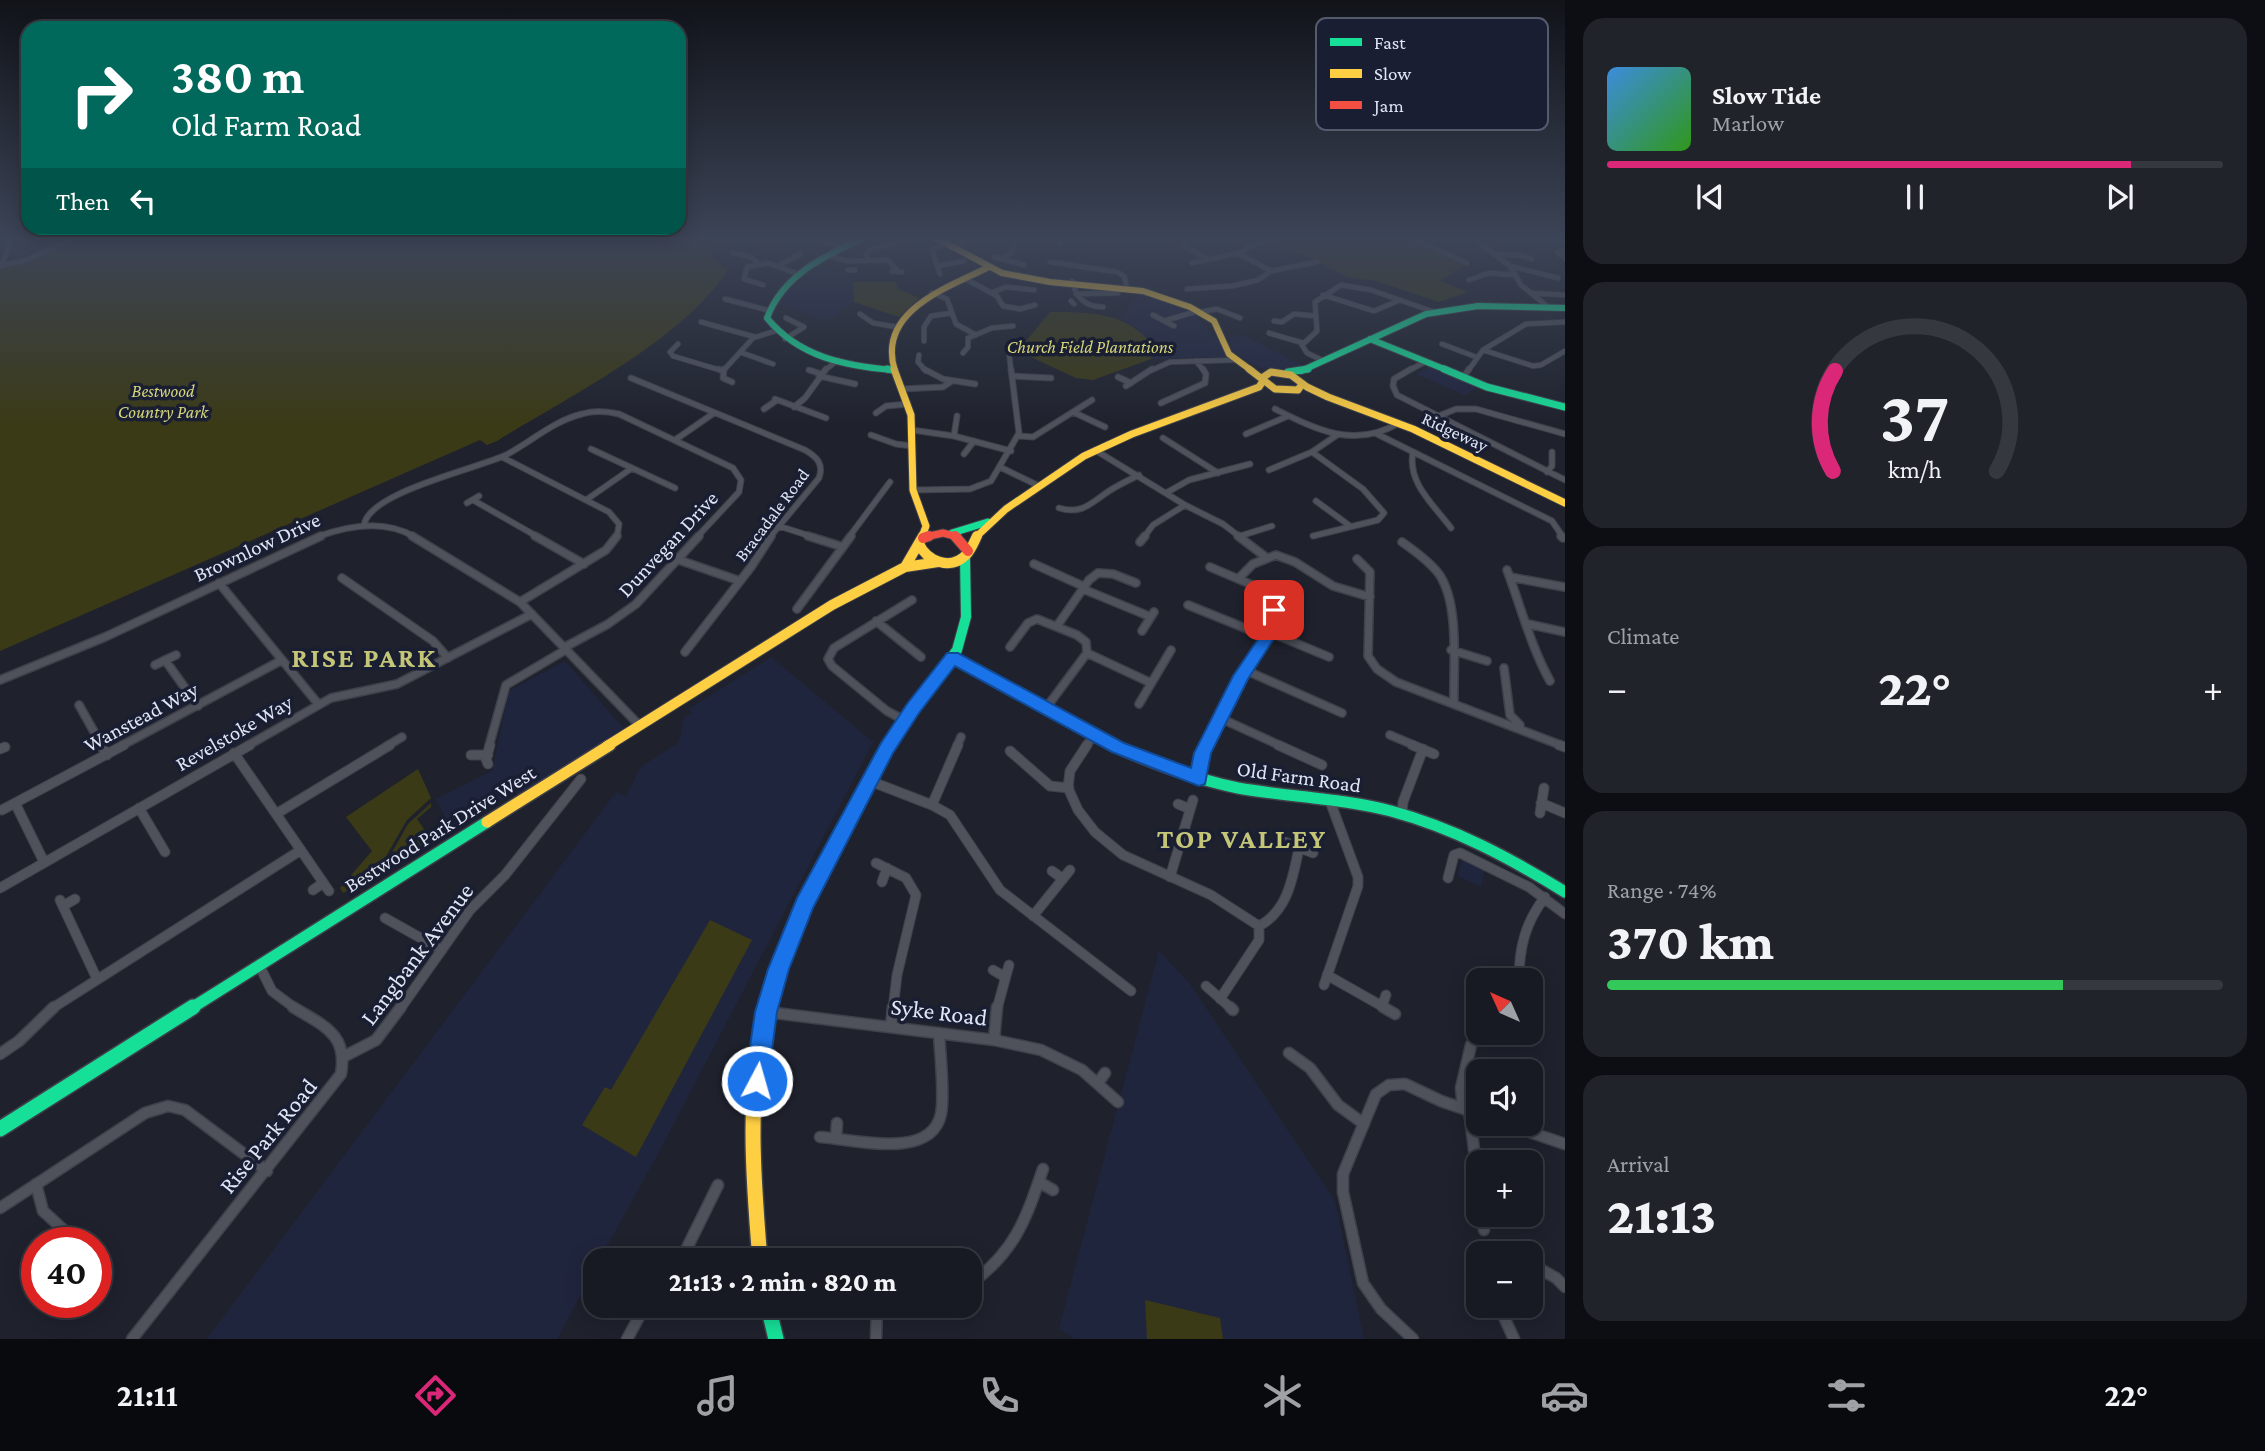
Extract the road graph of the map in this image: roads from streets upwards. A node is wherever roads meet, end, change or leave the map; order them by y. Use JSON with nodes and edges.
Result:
{"nodes":[{"id":1,"x":735,"y":300,"type":"edge"},
{"id":2,"x":773,"y":300,"type":"edge"},
{"id":3,"x":922,"y":300,"type":"edge"},
{"id":4,"x":948,"y":300,"type":"edge"},
{"id":5,"x":1000,"y":300,"type":"edge"},
{"id":6,"x":1176,"y":300,"type":"edge"},
{"id":7,"x":1317,"y":300,"type":"edge"},
{"id":8,"x":1339,"y":300,"type":"edge"},
{"id":9,"x":1400,"y":300,"type":"edge"},
{"id":10,"x":1402,"y":300,"type":"edge"},
{"id":11,"x":1539,"y":300,"type":"edge"},
{"id":12,"x":1082,"y":302,"type":"joint"},
{"id":13,"x":1074,"y":303,"type":"dead end"},
{"id":14,"x":1001,"y":304,"type":"junction"},
{"id":15,"x":991,"y":305,"type":"dead end"},
{"id":16,"x":1035,"y":305,"type":"dead end"},
{"id":17,"x":1547,"y":306,"type":"junction"},
{"id":18,"x":1100,"y":308,"type":"dead end"},
{"id":19,"x":1565,"y":308,"type":"edge"},
{"id":20,"x":767,"y":310,"type":"junction"},
{"id":21,"x":1199,"y":312,"type":"junction"},
{"id":22,"x":1434,"y":312,"type":"junction"},
{"id":23,"x":952,"y":313,"type":"junction"},
{"id":24,"x":1153,"y":315,"type":"dead end"},
{"id":25,"x":796,"y":316,"type":"dead end"},
{"id":26,"x":859,"y":316,"type":"dead end"},
{"id":27,"x":1238,"y":316,"type":"dead end"},
{"id":28,"x":1316,"y":316,"type":"junction"},
{"id":29,"x":1167,"y":320,"type":"junction"},
{"id":30,"x":1274,"y":321,"type":"dead end"},
{"id":31,"x":1565,"y":322,"type":"edge"},
{"id":32,"x":703,"y":324,"type":"dead end"},
{"id":33,"x":1013,"y":326,"type":"dead end"},
{"id":34,"x":1174,"y":326,"type":"dead end"},
{"id":35,"x":897,"y":327,"type":"junction"},
{"id":36,"x":725,"y":330,"type":"junction"},
{"id":37,"x":775,"y":331,"type":"junction"},
{"id":38,"x":1269,"y":333,"type":"dead end"},
{"id":39,"x":718,"y":334,"type":"dead end"},
{"id":40,"x":976,"y":335,"type":"junction"},
{"id":41,"x":755,"y":337,"type":"junction"},
{"id":42,"x":922,"y":338,"type":"dead end"},
{"id":43,"x":785,"y":339,"type":"junction"},
{"id":44,"x":1370,"y":339,"type":"junction"},
{"id":45,"x":1303,"y":343,"type":"junction"},
{"id":46,"x":1445,"y":346,"type":"dead end"},
{"id":47,"x":677,"y":347,"type":"dead end"},
{"id":48,"x":962,"y":350,"type":"dead end"},
{"id":49,"x":1483,"y":350,"type":"junction"},
{"id":50,"x":1565,"y":351,"type":"edge"},
{"id":51,"x":740,"y":352,"type":"junction"},
{"id":52,"x":1007,"y":354,"type":"dead end"},
{"id":53,"x":1476,"y":357,"type":"junction"},
{"id":54,"x":678,"y":359,"type":"junction"},
{"id":55,"x":1236,"y":359,"type":"junction"},
{"id":56,"x":838,"y":360,"type":"junction"},
{"id":57,"x":772,"y":361,"type":"dead end"},
{"id":58,"x":925,"y":361,"type":"dead end"},
{"id":59,"x":1196,"y":361,"type":"junction"},
{"id":60,"x":1324,"y":361,"type":"junction"},
{"id":61,"x":1425,"y":362,"type":"junction"},
{"id":62,"x":672,"y":363,"type":"dead end"},
{"id":63,"x":809,"y":370,"type":"dead end"},
{"id":64,"x":893,"y":370,"type":"junction"},
{"id":65,"x":723,"y":371,"type":"junction"},
{"id":66,"x":820,"y":375,"type":"junction"},
{"id":67,"x":1012,"y":376,"type":"junction"},
{"id":68,"x":1269,"y":376,"type":"junction"},
{"id":69,"x":1118,"y":377,"type":"dead end"},
{"id":70,"x":1051,"y":378,"type":"dead end"},
{"id":71,"x":1302,"y":378,"type":"junction"},
{"id":72,"x":1462,"y":378,"type":"junction"},
{"id":73,"x":631,"y":379,"type":"dead end"},
{"id":74,"x":952,"y":380,"type":"junction"},
{"id":75,"x":854,"y":384,"type":"dead end"},
{"id":76,"x":975,"y":384,"type":"dead end"},
{"id":77,"x":720,"y":385,"type":"dead end"},
{"id":78,"x":901,"y":389,"type":"junction"},
{"id":79,"x":1288,"y":391,"type":"junction"},
{"id":80,"x":1247,"y":393,"type":"junction"},
{"id":81,"x":1328,"y":397,"type":"junction"},
{"id":82,"x":1091,"y":400,"type":"dead end"},
{"id":83,"x":1161,"y":403,"type":"dead end"},
{"id":84,"x":908,"y":404,"type":"junction"},
{"id":85,"x":867,"y":406,"type":"dead end"},
{"id":86,"x":794,"y":407,"type":"junction"},
{"id":87,"x":1565,"y":407,"type":"edge"},
{"id":88,"x":764,"y":409,"type":"dead end"},
{"id":89,"x":1275,"y":409,"type":"dead end"},
{"id":90,"x":715,"y":412,"type":"junction"},
{"id":91,"x":1073,"y":412,"type":"junction"},
{"id":92,"x":1288,"y":416,"type":"junction"},
{"id":93,"x":1436,"y":417,"type":"junction"},
{"id":94,"x":959,"y":418,"type":"dead end"},
{"id":95,"x":810,"y":423,"type":"dead end"},
{"id":96,"x":1399,"y":423,"type":"junction"},
{"id":97,"x":1105,"y":427,"type":"dead end"},
{"id":98,"x":912,"y":430,"type":"junction"},
{"id":99,"x":1245,"y":434,"type":"dead end"},
{"id":100,"x":1565,"y":434,"type":"edge"},
{"id":101,"x":1337,"y":435,"type":"junction"},
{"id":102,"x":1377,"y":435,"type":"junction"},
{"id":103,"x":954,"y":436,"type":"junction"},
{"id":104,"x":1019,"y":436,"type":"junction"},
{"id":105,"x":875,"y":438,"type":"dead end"},
{"id":106,"x":1163,"y":438,"type":"dead end"},
{"id":107,"x":675,"y":440,"type":"junction"},
{"id":108,"x":974,"y":441,"type":"junction"},
{"id":109,"x":1173,"y":444,"type":"junction"},
{"id":110,"x":912,"y":446,"type":"junction"},
{"id":111,"x":1166,"y":447,"type":"dead end"},
{"id":112,"x":591,"y":449,"type":"dead end"},
{"id":113,"x":1095,"y":450,"type":"junction"},
{"id":114,"x":1011,"y":451,"type":"junction"},
{"id":115,"x":1312,"y":452,"type":"junction"},
{"id":116,"x":1413,"y":452,"type":"junction"},
{"id":117,"x":964,"y":454,"type":"dead end"},
{"id":118,"x":502,"y":457,"type":"junction"},
{"id":119,"x":1559,"y":458,"type":"dead end"},
{"id":120,"x":1250,"y":464,"type":"dead end"},
{"id":121,"x":1000,"y":467,"type":"junction"},
{"id":122,"x":632,"y":468,"type":"junction"},
{"id":123,"x":1269,"y":470,"type":"dead end"},
{"id":124,"x":1547,"y":471,"type":"junction"},
{"id":125,"x":1218,"y":473,"type":"junction"},
{"id":126,"x":1139,"y":475,"type":"junction"},
{"id":127,"x":1565,"y":480,"type":"edge"},
{"id":128,"x":890,"y":482,"type":"dead end"},
{"id":129,"x":1039,"y":486,"type":"junction"},
{"id":130,"x":675,"y":488,"type":"dead end"},
{"id":131,"x":914,"y":490,"type":"junction"},
{"id":132,"x":1166,"y":494,"type":"junction"},
{"id":133,"x":473,"y":500,"type":"dead end"},
{"id":134,"x":586,"y":500,"type":"junction"},
{"id":135,"x":1317,"y":501,"type":"dead end"},
{"id":136,"x":1565,"y":503,"type":"edge"},
{"id":137,"x":1185,"y":505,"type":"junction"},
{"id":138,"x":1059,"y":508,"type":"dead end"},
{"id":139,"x":925,"y":518,"type":"junction"},
{"id":140,"x":994,"y":520,"type":"junction"},
{"id":141,"x":1460,"y":524,"type":"dead end"},
{"id":142,"x":363,"y":525,"type":"junction"},
{"id":143,"x":779,"y":526,"type":"junction"},
{"id":144,"x":1272,"y":526,"type":"dead end"},
{"id":145,"x":1350,"y":526,"type":"junction"},
{"id":146,"x":949,"y":533,"type":"junction"},
{"id":147,"x":1560,"y":534,"type":"edge"},
{"id":148,"x":1240,"y":536,"type":"junction"},
{"id":149,"x":1313,"y":536,"type":"dead end"},
{"id":150,"x":921,"y":541,"type":"junction"},
{"id":151,"x":1140,"y":542,"type":"dead end"},
{"id":152,"x":1402,"y":542,"type":"dead end"},
{"id":153,"x":843,"y":547,"type":"junction"},
{"id":154,"x":966,"y":554,"type":"junction"},
{"id":155,"x":1267,"y":558,"type":"junction"},
{"id":156,"x":677,"y":559,"type":"junction"},
{"id":157,"x":1357,"y":559,"type":"dead end"},
{"id":158,"x":939,"y":563,"type":"junction"},
{"id":159,"x":584,"y":564,"type":"junction"},
{"id":160,"x":1034,"y":565,"type":"dead end"},
{"id":161,"x":905,"y":567,"type":"junction"},
{"id":162,"x":1210,"y":567,"type":"dead end"},
{"id":163,"x":342,"y":578,"type":"dead end"},
{"id":164,"x":1240,"y":578,"type":"junction"},
{"id":165,"x":740,"y":581,"type":"junction"},
{"id":166,"x":219,"y":583,"type":"junction"},
{"id":167,"x":1136,"y":583,"type":"dead end"},
{"id":168,"x":964,"y":586,"type":"junction"},
{"id":169,"x":1564,"y":587,"type":"edge"},
{"id":170,"x":1084,"y":588,"type":"junction"},
{"id":171,"x":808,"y":595,"type":"junction"},
{"id":172,"x":1370,"y":597,"type":"junction"},
{"id":173,"x":816,"y":598,"type":"dead end"},
{"id":174,"x":520,"y":602,"type":"junction"},
{"id":175,"x":910,"y":604,"type":"dead end"},
{"id":176,"x":1188,"y":605,"type":"dead end"},
{"id":177,"x":797,"y":609,"type":"dead end"},
{"id":178,"x":532,"y":614,"type":"junction"},
{"id":179,"x":876,"y":621,"type":"junction"},
{"id":180,"x":1528,"y":624,"type":"junction"},
{"id":181,"x":1056,"y":626,"type":"junction"},
{"id":182,"x":1142,"y":631,"type":"dead end"},
{"id":183,"x":1565,"y":632,"type":"edge"},
{"id":184,"x":1268,"y":635,"type":"junction"},
{"id":185,"x":566,"y":648,"type":"junction"},
{"id":186,"x":1010,"y":648,"type":"dead end"},
{"id":187,"x":1451,"y":650,"type":"junction"},
{"id":188,"x":1157,"y":651,"type":"dead end"},
{"id":189,"x":685,"y":652,"type":"dead end"},
{"id":190,"x":918,"y":652,"type":"dead end"},
{"id":191,"x":1087,"y":653,"type":"junction"},
{"id":192,"x":176,"y":655,"type":"dead end"},
{"id":193,"x":1329,"y":657,"type":"dead end"},
{"id":194,"x":448,"y":658,"type":"junction"},
{"id":195,"x":165,"y":660,"type":"junction"},
{"id":196,"x":282,"y":660,"type":"junction"},
{"id":197,"x":951,"y":661,"type":"junction"},
{"id":198,"x":1487,"y":661,"type":"dead end"},
{"id":199,"x":155,"y":665,"type":"dead end"},
{"id":200,"x":1504,"y":668,"type":"dead end"},
{"id":201,"x":1245,"y":670,"type":"junction"},
{"id":202,"x":0,"y":680,"type":"edge"},
{"id":203,"x":1550,"y":681,"type":"dead end"},
{"id":204,"x":1151,"y":683,"type":"junction"},
{"id":205,"x":1454,"y":702,"type":"junction"},
{"id":206,"x":1139,"y":704,"type":"dead end"},
{"id":207,"x":79,"y":705,"type":"dead end"},
{"id":208,"x":319,"y":705,"type":"junction"},
{"id":209,"x":198,"y":706,"type":"junction"},
{"id":210,"x":1046,"y":708,"type":"junction"},
{"id":211,"x":1342,"y":713,"type":"dead end"},
{"id":212,"x":1220,"y":718,"type":"junction"},
{"id":213,"x":904,"y":720,"type":"junction"},
{"id":214,"x":640,"y":726,"type":"junction"},
{"id":215,"x":1525,"y":730,"type":"junction"},
{"id":216,"x":1094,"y":735,"type":"junction"},
{"id":217,"x":1390,"y":735,"type":"dead end"},
{"id":218,"x":402,"y":737,"type":"dead end"},
{"id":219,"x":1565,"y":747,"type":"edge"},
{"id":220,"x":968,"y":748,"type":"dead end"},
{"id":221,"x":1423,"y":749,"type":"junction"},
{"id":222,"x":1010,"y":751,"type":"dead end"},
{"id":223,"x":234,"y":753,"type":"junction"},
{"id":224,"x":1434,"y":754,"type":"dead end"},
{"id":225,"x":107,"y":755,"type":"junction"},
{"id":226,"x":471,"y":755,"type":"dead end"},
{"id":227,"x":488,"y":755,"type":"junction"},
{"id":228,"x":488,"y":764,"type":"dead end"},
{"id":229,"x":1322,"y":765,"type":"dead end"},
{"id":230,"x":581,"y":779,"type":"dead end"},
{"id":231,"x":1199,"y":779,"type":"junction"},
{"id":232,"x":870,"y":781,"type":"junction"},
{"id":233,"x":1069,"y":788,"type":"junction"},
{"id":234,"x":1544,"y":788,"type":"dead end"},
{"id":235,"x":1330,"y":801,"type":"junction"},
{"id":236,"x":15,"y":803,"type":"junction"},
{"id":237,"x":1541,"y":803,"type":"junction"},
{"id":238,"x":1178,"y":804,"type":"dead end"},
{"id":239,"x":932,"y":805,"type":"junction"},
{"id":240,"x":139,"y":808,"type":"junction"},
{"id":241,"x":2,"y":810,"type":"dead end"},
{"id":242,"x":1540,"y":813,"type":"dead end"},
{"id":243,"x":1565,"y":813,"type":"edge"},
{"id":244,"x":276,"y":814,"type":"junction"},
{"id":245,"x":1402,"y":814,"type":"junction"},
{"id":246,"x":1285,"y":842,"type":"dead end"},
{"id":247,"x":1299,"y":848,"type":"junction"},
{"id":248,"x":301,"y":850,"type":"junction"},
{"id":249,"x":165,"y":852,"type":"dead end"},
{"id":250,"x":1313,"y":853,"type":"dead end"},
{"id":251,"x":44,"y":862,"type":"junction"},
{"id":252,"x":876,"y":863,"type":"dead end"},
{"id":253,"x":887,"y":868,"type":"junction"},
{"id":254,"x":1070,"y":870,"type":"dead end"},
{"id":255,"x":1052,"y":871,"type":"dead end"},
{"id":256,"x":1170,"y":877,"type":"junction"},
{"id":257,"x":1448,"y":878,"type":"dead end"},
{"id":258,"x":1063,"y":879,"type":"junction"},
{"id":259,"x":881,"y":882,"type":"dead end"},
{"id":260,"x":0,"y":888,"type":"edge"},
{"id":261,"x":313,"y":890,"type":"dead end"},
{"id":262,"x":1565,"y":892,"type":"edge"},
{"id":263,"x":1545,"y":897,"type":"junction"},
{"id":264,"x":75,"y":899,"type":"dead end"},
{"id":265,"x":1565,"y":914,"type":"edge"},
{"id":266,"x":1033,"y":916,"type":"junction"},
{"id":267,"x":385,"y":918,"type":"dead end"},
{"id":268,"x":1259,"y":926,"type":"junction"},
{"id":269,"x":442,"y":950,"type":"junction"},
{"id":270,"x":259,"y":965,"type":"junction"},
{"id":271,"x":1009,"y":965,"type":"dead end"},
{"id":272,"x":1519,"y":968,"type":"edge"},
{"id":273,"x":993,"y":970,"type":"dead end"},
{"id":274,"x":1005,"y":977,"type":"junction"},
{"id":275,"x":97,"y":979,"type":"junction"},
{"id":276,"x":1206,"y":986,"type":"dead end"},
{"id":277,"x":1131,"y":991,"type":"dead end"},
{"id":278,"x":1386,"y":995,"type":"dead end"},
{"id":279,"x":1220,"y":999,"type":"junction"},
{"id":280,"x":1382,"y":1006,"type":"junction"},
{"id":281,"x":1233,"y":1010,"type":"dead end"},
{"id":282,"x":766,"y":1012,"type":"junction"},
{"id":283,"x":1395,"y":1014,"type":"dead end"},
{"id":284,"x":891,"y":1027,"type":"junction"},
{"id":285,"x":939,"y":1033,"type":"junction"},
{"id":286,"x":994,"y":1040,"type":"junction"},
{"id":287,"x":1471,"y":1045,"type":"dead end"},
{"id":288,"x":1289,"y":1053,"type":"dead end"},
{"id":289,"x":0,"y":1054,"type":"edge"},
{"id":290,"x":345,"y":1056,"type":"junction"},
{"id":291,"x":1468,"y":1059,"type":"edge"},
{"id":292,"x":1466,"y":1066,"type":"edge"},
{"id":293,"x":1105,"y":1073,"type":"dead end"},
{"id":294,"x":1098,"y":1083,"type":"junction"},
{"id":295,"x":1466,"y":1101,"type":"edge"},
{"id":296,"x":1118,"y":1102,"type":"dead end"},
{"id":297,"x":1466,"y":1109,"type":"edge"},
{"id":298,"x":837,"y":1123,"type":"dead end"},
{"id":299,"x":1364,"y":1124,"type":"junction"},
{"id":300,"x":0,"y":1129,"type":"edge"},
{"id":301,"x":1541,"y":1136,"type":"edge"},
{"id":302,"x":820,"y":1137,"type":"dead end"},
{"id":303,"x":836,"y":1138,"type":"junction"},
{"id":304,"x":1565,"y":1144,"type":"edge"},
{"id":305,"x":1043,"y":1169,"type":"dead end"},
{"id":306,"x":267,"y":1171,"type":"junction"},
{"id":307,"x":1038,"y":1182,"type":"junction"},
{"id":308,"x":36,"y":1184,"type":"junction"},
{"id":309,"x":718,"y":1185,"type":"dead end"},
{"id":310,"x":1053,"y":1191,"type":"dead end"},
{"id":311,"x":0,"y":1208,"type":"edge"},
{"id":312,"x":59,"y":1227,"type":"edge"},
{"id":313,"x":688,"y":1248,"type":"edge"},
{"id":314,"x":759,"y":1248,"type":"edge"},
{"id":315,"x":1543,"y":1271,"type":"edge"},
{"id":316,"x":982,"y":1276,"type":"edge"},
{"id":317,"x":1565,"y":1287,"type":"edge"},
{"id":318,"x":638,"y":1318,"type":"edge"},
{"id":319,"x":771,"y":1318,"type":"edge"},
{"id":320,"x":877,"y":1318,"type":"edge"},
{"id":321,"x":1504,"y":1318,"type":"edge"},
{"id":322,"x":132,"y":1339,"type":"edge"},
{"id":323,"x":626,"y":1339,"type":"edge"},
{"id":324,"x":776,"y":1339,"type":"edge"},
{"id":325,"x":876,"y":1339,"type":"edge"},
{"id":326,"x":1413,"y":1339,"type":"edge"},
{"id":327,"x":1514,"y":1339,"type":"edge"}],
"edges":[{"from":1,"to":20,"type":"street"},
{"from":2,"to":20,"type":"street"},
{"from":3,"to":35,"type":"street"},
{"from":4,"to":23,"type":"street"},
{"from":5,"to":14,"type":"street"},
{"from":6,"to":21,"type":"street"},
{"from":7,"to":28,"type":"street"},
{"from":8,"to":9,"type":"street"},
{"from":10,"to":22,"type":"street"},
{"from":11,"to":17,"type":"street"},
{"from":12,"to":13,"type":"street"},
{"from":12,"to":18,"type":"street"},
{"from":14,"to":15,"type":"street"},
{"from":14,"to":16,"type":"street"},
{"from":17,"to":19,"type":"street"},
{"from":17,"to":22,"type":"street"},
{"from":20,"to":37,"type":"street"},
{"from":21,"to":27,"type":"street"},
{"from":21,"to":29,"type":"street"},
{"from":21,"to":55,"type":"street"},
{"from":22,"to":44,"type":"street"},
{"from":23,"to":40,"type":"street"},
{"from":23,"to":42,"type":"street"},
{"from":24,"to":29,"type":"street"},
{"from":25,"to":43,"type":"street"},
{"from":26,"to":35,"type":"street"},
{"from":28,"to":30,"type":"street"},
{"from":28,"to":45,"type":"street"},
{"from":29,"to":34,"type":"street"},
{"from":31,"to":49,"type":"street"},
{"from":32,"to":36,"type":"street"},
{"from":33,"to":40,"type":"street"},
{"from":35,"to":64,"type":"street"},
{"from":36,"to":39,"type":"street"},
{"from":36,"to":41,"type":"street"},
{"from":37,"to":41,"type":"street"},
{"from":37,"to":43,"type":"street"},
{"from":38,"to":45,"type":"street"},
{"from":40,"to":48,"type":"street"},
{"from":41,"to":51,"type":"street"},
{"from":43,"to":56,"type":"street"},
{"from":44,"to":60,"type":"street"},
{"from":44,"to":61,"type":"street"},
{"from":45,"to":60,"type":"street"},
{"from":46,"to":53,"type":"street"},
{"from":47,"to":54,"type":"street"},
{"from":49,"to":50,"type":"street"},
{"from":49,"to":53,"type":"street"},
{"from":51,"to":57,"type":"street"},
{"from":51,"to":65,"type":"street"},
{"from":52,"to":67,"type":"street"},
{"from":53,"to":72,"type":"street"},
{"from":54,"to":62,"type":"street"},
{"from":54,"to":65,"type":"street"},
{"from":55,"to":59,"type":"street"},
{"from":55,"to":68,"type":"street"},
{"from":56,"to":64,"type":"street"},
{"from":56,"to":66,"type":"street"},
{"from":58,"to":74,"type":"street"},
{"from":59,"to":69,"type":"street"},
{"from":59,"to":83,"type":"street"},
{"from":60,"to":71,"type":"street"},
{"from":61,"to":72,"type":"street"},
{"from":61,"to":93,"type":"street"},
{"from":63,"to":66,"type":"street"},
{"from":64,"to":78,"type":"street"},
{"from":65,"to":77,"type":"street"},
{"from":66,"to":75,"type":"street"},
{"from":66,"to":86,"type":"street"},
{"from":67,"to":70,"type":"street"},
{"from":67,"to":104,"type":"street"},
{"from":68,"to":71,"type":"street"},
{"from":68,"to":79,"type":"street"},
{"from":68,"to":80,"type":"street"},
{"from":71,"to":79,"type":"street"},
{"from":71,"to":81,"type":"street","name":"Ridgeway"},
{"from":72,"to":87,"type":"street"},
{"from":73,"to":90,"type":"street"},
{"from":74,"to":76,"type":"street"},
{"from":74,"to":78,"type":"street"},
{"from":78,"to":84,"type":"street"},
{"from":79,"to":80,"type":"street"},
{"from":79,"to":81,"type":"street","name":"Ridgeway"},
{"from":80,"to":113,"type":"street"},
{"from":81,"to":96,"type":"street","name":"Ridgeway"},
{"from":82,"to":91,"type":"street"},
{"from":84,"to":85,"type":"street"},
{"from":84,"to":98,"type":"street"},
{"from":86,"to":88,"type":"street"},
{"from":86,"to":95,"type":"street"},
{"from":89,"to":92,"type":"street"},
{"from":90,"to":107,"type":"street"},
{"from":90,"to":143,"type":"street","name":"Bracadale Road"},
{"from":91,"to":97,"type":"street"},
{"from":91,"to":104,"type":"street"},
{"from":92,"to":99,"type":"street"},
{"from":92,"to":101,"type":"street"},
{"from":93,"to":100,"type":"street"},
{"from":93,"to":124,"type":"street"},
{"from":94,"to":103,"type":"street"},
{"from":96,"to":102,"type":"street"},
{"from":96,"to":136,"type":"street","name":"Ridgeway"},
{"from":98,"to":103,"type":"street"},
{"from":98,"to":110,"type":"street"},
{"from":101,"to":102,"type":"street"},
{"from":101,"to":115,"type":"street"},
{"from":102,"to":116,"type":"street"},
{"from":103,"to":108,"type":"street"},
{"from":104,"to":114,"type":"street"},
{"from":105,"to":110,"type":"street"},
{"from":106,"to":109,"type":"street"},
{"from":107,"to":118,"type":"street","name":"Dunvegan Drive"},
{"from":107,"to":156,"type":"street","name":"Dunvegan Drive"},
{"from":108,"to":114,"type":"street"},
{"from":108,"to":117,"type":"street"},
{"from":109,"to":111,"type":"street"},
{"from":109,"to":125,"type":"street"},
{"from":110,"to":131,"type":"street"},
{"from":112,"to":122,"type":"street"},
{"from":113,"to":126,"type":"street"},
{"from":113,"to":129,"type":"street"},
{"from":114,"to":121,"type":"street"},
{"from":115,"to":123,"type":"street"},
{"from":115,"to":145,"type":"street"},
{"from":116,"to":141,"type":"street"},
{"from":116,"to":147,"type":"street"},
{"from":118,"to":134,"type":"street"},
{"from":118,"to":142,"type":"street","name":"Dunvegan Drive"},
{"from":119,"to":124,"type":"street"},
{"from":120,"to":125,"type":"street"},
{"from":121,"to":129,"type":"street"},
{"from":121,"to":131,"type":"street"},
{"from":122,"to":130,"type":"street"},
{"from":122,"to":134,"type":"street"},
{"from":124,"to":127,"type":"street"},
{"from":125,"to":132,"type":"street"},
{"from":126,"to":132,"type":"street"},
{"from":126,"to":138,"type":"street"},
{"from":128,"to":153,"type":"street"},
{"from":129,"to":140,"type":"street"},
{"from":131,"to":139,"type":"street"},
{"from":132,"to":137,"type":"street"},
{"from":133,"to":159,"type":"street"},
{"from":134,"to":159,"type":"street"},
{"from":135,"to":145,"type":"street"},
{"from":137,"to":148,"type":"street"},
{"from":137,"to":151,"type":"street"},
{"from":139,"to":146,"type":"street"},
{"from":139,"to":150,"type":"street"},
{"from":140,"to":146,"type":"street"},
{"from":140,"to":154,"type":"street"},
{"from":142,"to":166,"type":"street","name":"Brownlow Drive"},
{"from":142,"to":174,"type":"street","name":"Brownlow Drive"},
{"from":143,"to":153,"type":"street"},
{"from":143,"to":165,"type":"street","name":"Bracadale Road"},
{"from":144,"to":148,"type":"street"},
{"from":145,"to":149,"type":"street"},
{"from":146,"to":150,"type":"street"},
{"from":146,"to":154,"type":"street"},
{"from":148,"to":155,"type":"street"},
{"from":150,"to":158,"type":"street"},
{"from":150,"to":161,"type":"street"},
{"from":152,"to":187,"type":"street"},
{"from":153,"to":171,"type":"street"},
{"from":154,"to":158,"type":"street","name":"Bestwood Park Drive West"},
{"from":154,"to":168,"type":"street"},
{"from":155,"to":164,"type":"street"},
{"from":155,"to":172,"type":"street"},
{"from":156,"to":165,"type":"street","name":"Bracadale Road"},
{"from":156,"to":185,"type":"street","name":"Dunvegan Drive"},
{"from":157,"to":172,"type":"street"},
{"from":158,"to":161,"type":"street","name":"Bestwood Park Drive West"},
{"from":158,"to":168,"type":"street"},
{"from":159,"to":174,"type":"street"},
{"from":160,"to":170,"type":"street"},
{"from":161,"to":214,"type":"street","name":"Bestwood Park Drive West"},
{"from":162,"to":164,"type":"street"},
{"from":163,"to":194,"type":"street"},
{"from":164,"to":184,"type":"street"},
{"from":165,"to":189,"type":"street","name":"Bracadale Road"},
{"from":166,"to":196,"type":"street"},
{"from":166,"to":202,"type":"street","name":"Brownlow Drive"},
{"from":167,"to":170,"type":"street"},
{"from":168,"to":197,"type":"street"},
{"from":169,"to":180,"type":"street"},
{"from":170,"to":181,"type":"street"},
{"from":170,"to":182,"type":"street"},
{"from":171,"to":173,"type":"street"},
{"from":171,"to":177,"type":"street"},
{"from":172,"to":205,"type":"street"},
{"from":174,"to":178,"type":"street","name":"Brownlow Drive"},
{"from":175,"to":179,"type":"street"},
{"from":176,"to":184,"type":"street"},
{"from":178,"to":185,"type":"street","name":"Brownlow Drive"},
{"from":178,"to":194,"type":"street","name":"Revelstoke Way"},
{"from":179,"to":190,"type":"street"},
{"from":179,"to":213,"type":"street"},
{"from":180,"to":183,"type":"street"},
{"from":180,"to":203,"type":"street"},
{"from":181,"to":186,"type":"street"},
{"from":181,"to":191,"type":"street"},
{"from":184,"to":193,"type":"street"},
{"from":184,"to":201,"type":"street"},
{"from":185,"to":214,"type":"street","name":"Brownlow Drive"},
{"from":185,"to":227,"type":"street","name":"Dunvegan Drive"},
{"from":187,"to":198,"type":"street"},
{"from":187,"to":205,"type":"street"},
{"from":188,"to":204,"type":"street"},
{"from":191,"to":204,"type":"street"},
{"from":191,"to":210,"type":"street"},
{"from":192,"to":195,"type":"street"},
{"from":194,"to":208,"type":"street","name":"Revelstoke Way"},
{"from":195,"to":199,"type":"street"},
{"from":195,"to":209,"type":"street"},
{"from":196,"to":208,"type":"street"},
{"from":196,"to":209,"type":"street","name":"Wanstead Way"},
{"from":197,"to":210,"type":"street","name":"Old Farm Road"},
{"from":197,"to":213,"type":"street"},
{"from":200,"to":215,"type":"street"},
{"from":201,"to":211,"type":"street"},
{"from":201,"to":212,"type":"street"},
{"from":204,"to":206,"type":"street"},
{"from":205,"to":215,"type":"street"},
{"from":207,"to":225,"type":"street"},
{"from":208,"to":223,"type":"street","name":"Revelstoke Way"},
{"from":209,"to":225,"type":"street","name":"Wanstead Way"},
{"from":210,"to":216,"type":"street","name":"Old Farm Road"},
{"from":212,"to":229,"type":"street"},
{"from":212,"to":231,"type":"street"},
{"from":213,"to":232,"type":"street"},
{"from":214,"to":270,"type":"street","name":"Bestwood Park Drive West"},
{"from":215,"to":219,"type":"street"},
{"from":216,"to":231,"type":"street","name":"Old Farm Road"},
{"from":216,"to":233,"type":"street"},
{"from":217,"to":221,"type":"street"},
{"from":218,"to":244,"type":"street"},
{"from":220,"to":239,"type":"street"},
{"from":221,"to":224,"type":"street"},
{"from":221,"to":245,"type":"street"},
{"from":222,"to":233,"type":"street"},
{"from":223,"to":240,"type":"street","name":"Revelstoke Way"},
{"from":223,"to":244,"type":"street"},
{"from":225,"to":236,"type":"street","name":"Wanstead Way"},
{"from":226,"to":227,"type":"street"},
{"from":227,"to":228,"type":"street","name":"Dunvegan Drive"},
{"from":230,"to":269,"type":"street","name":"Langbank Avenue"},
{"from":231,"to":235,"type":"street","name":"Old Farm Road"},
{"from":232,"to":239,"type":"street"},
{"from":232,"to":282,"type":"street"},
{"from":233,"to":256,"type":"street"},
{"from":234,"to":237,"type":"street"},
{"from":235,"to":245,"type":"street","name":"Old Farm Road"},
{"from":235,"to":280,"type":"street"},
{"from":236,"to":241,"type":"street","name":"Wanstead Way"},
{"from":236,"to":251,"type":"street"},
{"from":237,"to":242,"type":"street"},
{"from":237,"to":243,"type":"street"},
{"from":238,"to":256,"type":"street"},
{"from":239,"to":266,"type":"street"},
{"from":240,"to":249,"type":"street"},
{"from":240,"to":251,"type":"street","name":"Revelstoke Way"},
{"from":244,"to":248,"type":"street"},
{"from":245,"to":262,"type":"street","name":"Old Farm Road"},
{"from":246,"to":247,"type":"street"},
{"from":247,"to":250,"type":"street"},
{"from":247,"to":268,"type":"street"},
{"from":248,"to":261,"type":"street"},
{"from":248,"to":275,"type":"street"},
{"from":251,"to":260,"type":"street","name":"Revelstoke Way"},
{"from":252,"to":253,"type":"street"},
{"from":253,"to":259,"type":"street"},
{"from":253,"to":284,"type":"street"},
{"from":254,"to":258,"type":"street"},
{"from":255,"to":258,"type":"street"},
{"from":256,"to":268,"type":"street"},
{"from":257,"to":263,"type":"street"},
{"from":258,"to":266,"type":"street"},
{"from":263,"to":265,"type":"street"},
{"from":263,"to":272,"type":"street"},
{"from":264,"to":275,"type":"street"},
{"from":266,"to":277,"type":"street"},
{"from":267,"to":269,"type":"street"},
{"from":268,"to":279,"type":"street"},
{"from":269,"to":290,"type":"street","name":"Langbank Avenue"},
{"from":270,"to":290,"type":"street"},
{"from":270,"to":300,"type":"street","name":"Bestwood Park Drive West"},
{"from":271,"to":274,"type":"street"},
{"from":273,"to":274,"type":"street"},
{"from":274,"to":286,"type":"street"},
{"from":275,"to":289,"type":"street"},
{"from":276,"to":279,"type":"street"},
{"from":278,"to":280,"type":"street"},
{"from":279,"to":281,"type":"street"},
{"from":280,"to":283,"type":"street"},
{"from":282,"to":284,"type":"street","name":"Syke Road"},
{"from":282,"to":314,"type":"street"},
{"from":284,"to":285,"type":"street","name":"Syke Road"},
{"from":285,"to":286,"type":"street","name":"Syke Road"},
{"from":285,"to":303,"type":"street"},
{"from":286,"to":294,"type":"street","name":"Syke Road"},
{"from":287,"to":291,"type":"street"},
{"from":288,"to":299,"type":"street"},
{"from":290,"to":306,"type":"street","name":"Rise Park Road"},
{"from":292,"to":295,"type":"street"},
{"from":293,"to":294,"type":"street"},
{"from":294,"to":296,"type":"street","name":"Syke Road"},
{"from":297,"to":299,"type":"street"},
{"from":298,"to":303,"type":"street"},
{"from":299,"to":326,"type":"street"},
{"from":301,"to":304,"type":"street"},
{"from":302,"to":303,"type":"street"},
{"from":305,"to":307,"type":"street"},
{"from":306,"to":308,"type":"street"},
{"from":306,"to":322,"type":"street","name":"Rise Park Road"},
{"from":307,"to":310,"type":"street"},
{"from":307,"to":316,"type":"street"},
{"from":308,"to":311,"type":"street"},
{"from":308,"to":312,"type":"street"},
{"from":309,"to":313,"type":"street"},
{"from":315,"to":317,"type":"street"},
{"from":318,"to":323,"type":"street"},
{"from":319,"to":324,"type":"street"},
{"from":320,"to":325,"type":"street"},
{"from":321,"to":327,"type":"street"}]}
